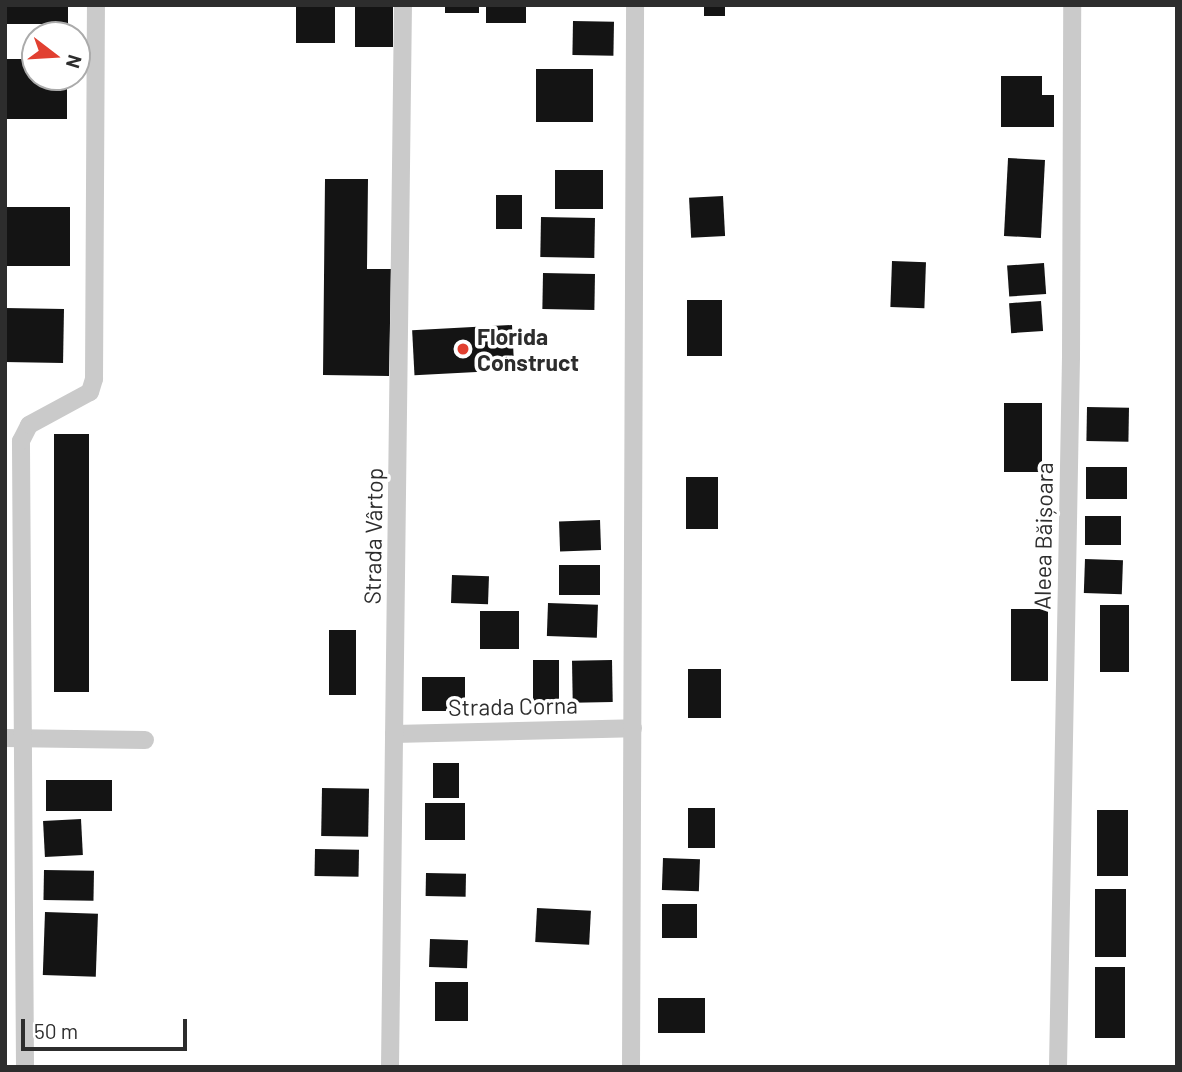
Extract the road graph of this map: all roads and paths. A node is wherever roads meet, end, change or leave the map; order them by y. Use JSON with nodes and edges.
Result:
{"nodes":[{"id":1,"x":96,"y":5,"type":"edge"},
{"id":2,"x":402,"y":5,"type":"edge"},
{"id":3,"x":635,"y":5,"type":"edge"},
{"id":4,"x":1072,"y":5,"type":"edge"},
{"id":5,"x":633,"y":728,"type":"junction"},
{"id":6,"x":394,"y":734,"type":"junction"},
{"id":7,"x":5,"y":738,"type":"edge"},
{"id":8,"x":25,"y":738,"type":"junction"},
{"id":9,"x":145,"y":740,"type":"dead end"},
{"id":10,"x":25,"y":1067,"type":"edge"},
{"id":11,"x":390,"y":1067,"type":"edge"},
{"id":12,"x":631,"y":1067,"type":"edge"},
{"id":13,"x":1058,"y":1067,"type":"edge"}],
"edges":[{"from":1,"to":8,"type":"street"},
{"from":2,"to":6,"type":"street","name":"Strada Vârtop"},
{"from":3,"to":5,"type":"street"},
{"from":4,"to":13,"type":"street","name":"Aleea Băișoara"},
{"from":5,"to":6,"type":"street","name":"Strada Corna"},
{"from":5,"to":12,"type":"street"},
{"from":6,"to":11,"type":"street","name":"Strada Vârtop"},
{"from":7,"to":8,"type":"street"},
{"from":8,"to":9,"type":"street"},
{"from":8,"to":10,"type":"street"}]}
